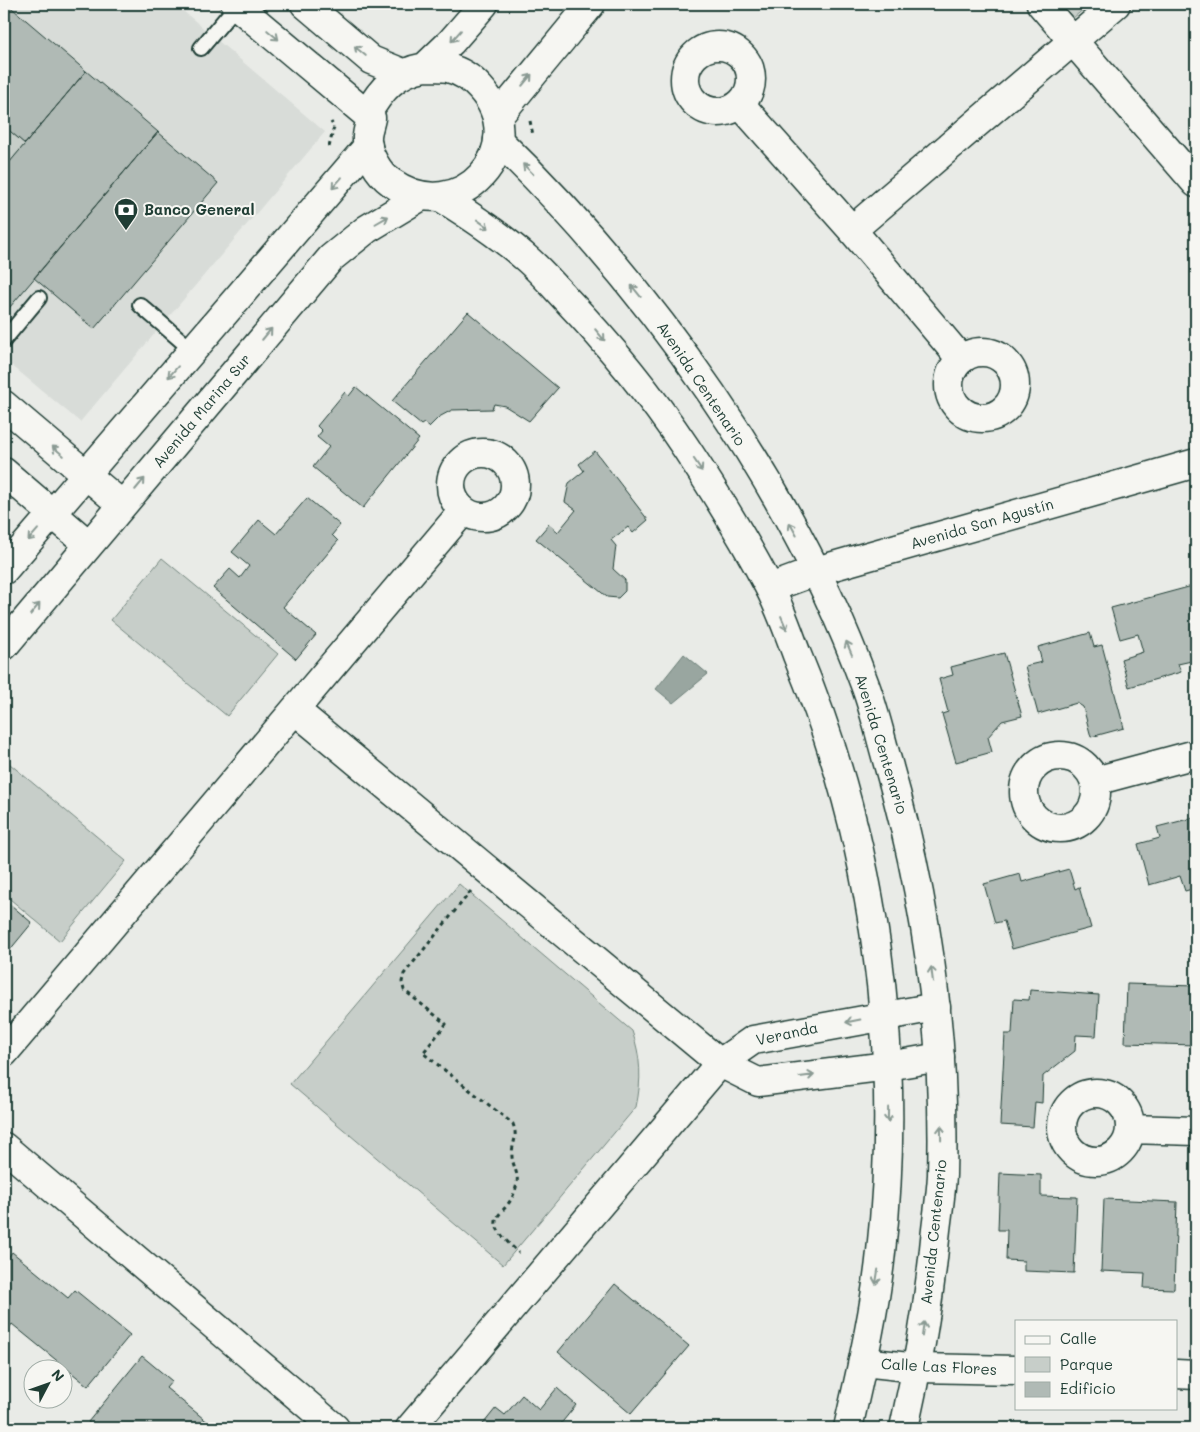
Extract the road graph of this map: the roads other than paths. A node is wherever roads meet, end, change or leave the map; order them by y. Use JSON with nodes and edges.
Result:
{"nodes":[{"id":1,"x":236,"y":4,"type":"edge"},
{"id":2,"x":305,"y":4,"type":"edge"},
{"id":3,"x":484,"y":4,"type":"edge"},
{"id":4,"x":591,"y":4,"type":"edge"},
{"id":5,"x":1041,"y":4,"type":"edge"},
{"id":6,"x":1116,"y":4,"type":"edge"},
{"id":7,"x":1072,"y":41,"type":"junction"},
{"id":8,"x":201,"y":48,"type":"dead end"},
{"id":9,"x":414,"y":70,"type":"junction"},
{"id":10,"x":740,"y":104,"type":"dead end"},
{"id":11,"x":371,"y":118,"type":"junction"},
{"id":12,"x":498,"y":129,"type":"junction"},
{"id":13,"x":368,"y":146,"type":"junction"},
{"id":14,"x":1196,"y":183,"type":"edge"},
{"id":15,"x":431,"y":197,"type":"junction"},
{"id":16,"x":852,"y":230,"type":"junction"},
{"id":17,"x":39,"y":298,"type":"dead end"},
{"id":18,"x":140,"y":305,"type":"dead end"},
{"id":19,"x":4,"y":340,"type":"edge"},
{"id":20,"x":192,"y":350,"type":"junction"},
{"id":21,"x":961,"y":359,"type":"dead end"},
{"id":22,"x":4,"y":405,"type":"edge"},
{"id":23,"x":1196,"y":463,"type":"edge"},
{"id":24,"x":4,"y":472,"type":"edge"},
{"id":25,"x":86,"y":474,"type":"junction"},
{"id":26,"x":122,"y":505,"type":"junction"},
{"id":27,"x":463,"y":511,"type":"dead end"},
{"id":28,"x":52,"y":513,"type":"junction"},
{"id":29,"x":89,"y":545,"type":"junction"},
{"id":30,"x":4,"y":570,"type":"edge"},
{"id":31,"x":816,"y":571,"type":"junction"},
{"id":32,"x":770,"y":588,"type":"junction"},
{"id":33,"x":4,"y":646,"type":"edge"},
{"id":34,"x":294,"y":710,"type":"junction"},
{"id":35,"x":1196,"y":754,"type":"edge"},
{"id":36,"x":1095,"y":781,"type":"dead end"},
{"id":37,"x":936,"y":1007,"type":"junction"},
{"id":38,"x":884,"y":1015,"type":"junction"},
{"id":39,"x":4,"y":1053,"type":"edge"},
{"id":40,"x":940,"y":1057,"type":"junction"},
{"id":41,"x":720,"y":1063,"type":"junction"},
{"id":42,"x":888,"y":1066,"type":"junction"},
{"id":43,"x":1130,"y":1129,"type":"dead end"},
{"id":44,"x":1196,"y":1131,"type":"edge"},
{"id":45,"x":4,"y":1147,"type":"edge"},
{"id":46,"x":863,"y":1362,"type":"junction"},
{"id":47,"x":918,"y":1368,"type":"junction"},
{"id":48,"x":1015,"y":1370,"type":"edge"},
{"id":49,"x":1178,"y":1374,"type":"edge"},
{"id":50,"x":1196,"y":1375,"type":"edge"},
{"id":51,"x":335,"y":1428,"type":"edge"},
{"id":52,"x":410,"y":1428,"type":"edge"},
{"id":53,"x":848,"y":1428,"type":"edge"},
{"id":54,"x":904,"y":1428,"type":"edge"}],
"edges":[{"from":1,"to":8,"type":"lane"},
{"from":1,"to":11,"type":"street","one_way":true},
{"from":9,"to":2,"type":"street","one_way":true},
{"from":3,"to":9,"type":"street","one_way":true},
{"from":12,"to":4,"type":"street","one_way":true},
{"from":5,"to":7,"type":"street"},
{"from":6,"to":7,"type":"street"},
{"from":7,"to":14,"type":"street"},
{"from":7,"to":16,"type":"street"},
{"from":9,"to":11,"type":"street"},
{"from":9,"to":12,"type":"street"},
{"from":10,"to":16,"type":"street"},
{"from":11,"to":13,"type":"street"},
{"from":12,"to":15,"type":"street"},
{"from":31,"to":12,"type":"street","name":"Avenida Centenario","one_way":true},
{"from":13,"to":15,"type":"street"},
{"from":13,"to":20,"type":"street","one_way":true},
{"from":26,"to":15,"type":"street","name":"Avenida Marina Sur","one_way":true},
{"from":15,"to":32,"type":"street","one_way":true},
{"from":16,"to":21,"type":"street"},
{"from":17,"to":19,"type":"lane"},
{"from":18,"to":20,"type":"lane"},
{"from":20,"to":25,"type":"street","one_way":true},
{"from":25,"to":22,"type":"street","one_way":true},
{"from":23,"to":31,"type":"street","name":"Avenida San Agustín"},
{"from":24,"to":28,"type":"street"},
{"from":25,"to":26,"type":"street"},
{"from":25,"to":28,"type":"street"},
{"from":26,"to":29,"type":"street","name":"Avenida Marina Sur"},
{"from":27,"to":34,"type":"street"},
{"from":28,"to":29,"type":"street"},
{"from":28,"to":30,"type":"street","one_way":true},
{"from":33,"to":29,"type":"street","name":"Avenida Marina Sur","one_way":true},
{"from":31,"to":32,"type":"street","name":"Avenida San Agustín"},
{"from":37,"to":31,"type":"street","name":"Avenida Centenario","one_way":true},
{"from":32,"to":38,"type":"street","one_way":true},
{"from":34,"to":39,"type":"street"},
{"from":34,"to":41,"type":"street"},
{"from":35,"to":36,"type":"street"},
{"from":37,"to":38,"type":"street","name":"Veranda"},
{"from":37,"to":40,"type":"street","name":"Avenida Centenario"},
{"from":38,"to":41,"type":"street","name":"Veranda","one_way":true},
{"from":38,"to":42,"type":"street"},
{"from":40,"to":42,"type":"street"},
{"from":47,"to":40,"type":"street","name":"Avenida Centenario","one_way":true},
{"from":41,"to":42,"type":"street","one_way":true},
{"from":41,"to":52,"type":"street","name":"Veranda"},
{"from":42,"to":46,"type":"street","one_way":true},
{"from":43,"to":44,"type":"street"},
{"from":45,"to":51,"type":"street"},
{"from":46,"to":47,"type":"street","name":"Calle Las Flores"},
{"from":46,"to":53,"type":"street"},
{"from":47,"to":48,"type":"street","name":"Calle Las Flores"},
{"from":47,"to":54,"type":"street","name":"Avenida Centenario"},
{"from":49,"to":50,"type":"street"}]}
